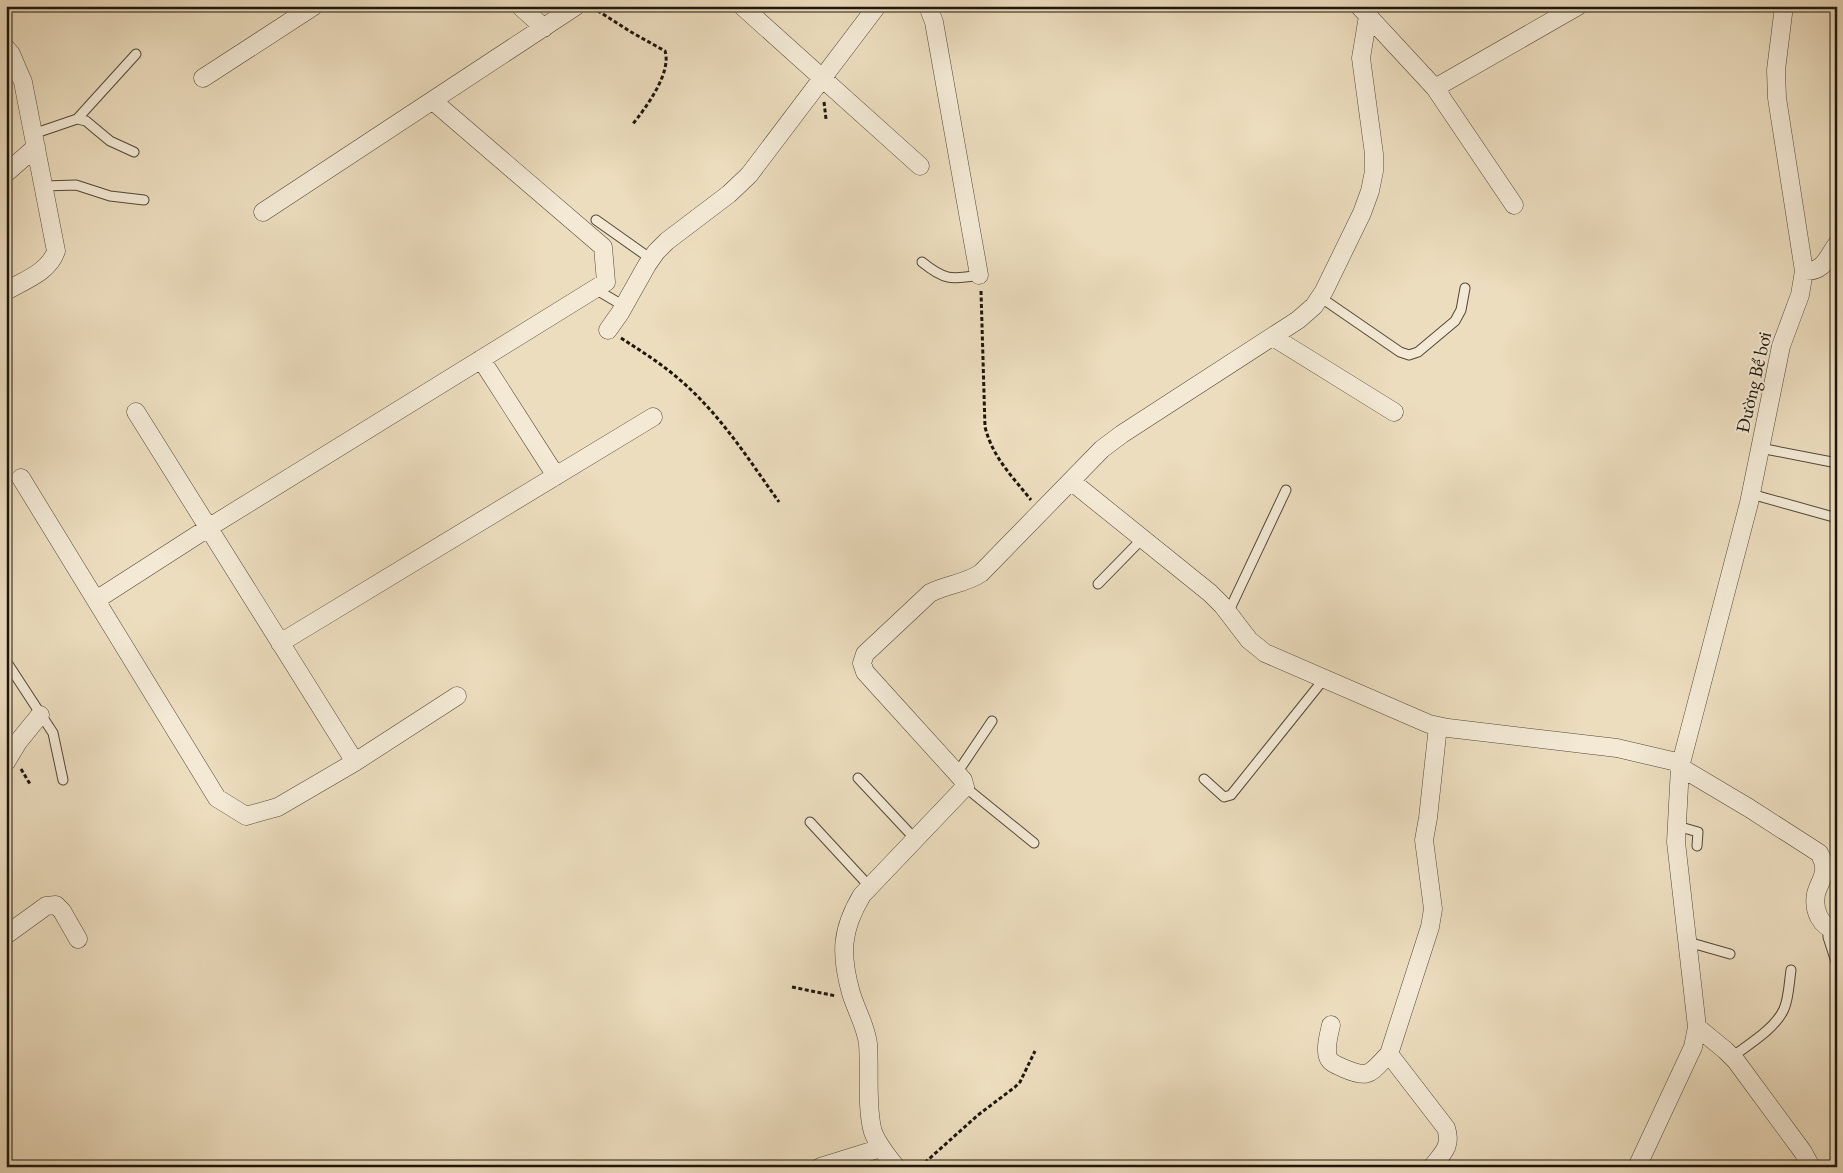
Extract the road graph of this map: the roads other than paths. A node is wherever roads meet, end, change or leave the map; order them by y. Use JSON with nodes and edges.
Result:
{"nodes":[{"id":1,"x":314,"y":6,"type":"edge"},
{"id":2,"x":520,"y":6,"type":"edge"},
{"id":3,"x":576,"y":6,"type":"edge"},
{"id":4,"x":742,"y":6,"type":"edge"},
{"id":5,"x":877,"y":6,"type":"edge"},
{"id":6,"x":928,"y":6,"type":"edge"},
{"id":7,"x":1578,"y":6,"type":"edge"},
{"id":8,"x":1784,"y":6,"type":"edge"},
{"id":9,"x":1364,"y":11,"type":"edge"},
{"id":10,"x":544,"y":28,"type":"junction"},
{"id":11,"x":6,"y":48,"type":"edge"},
{"id":12,"x":136,"y":54,"type":"dead end"},
{"id":13,"x":203,"y":78,"type":"dead end"},
{"id":14,"x":823,"y":79,"type":"junction"},
{"id":15,"x":1435,"y":88,"type":"junction"},
{"id":16,"x":433,"y":101,"type":"junction"},
{"id":17,"x":77,"y":118,"type":"junction"},
{"id":18,"x":34,"y":141,"type":"junction"},
{"id":19,"x":134,"y":152,"type":"dead end"},
{"id":20,"x":920,"y":166,"type":"dead end"},
{"id":21,"x":6,"y":173,"type":"edge"},
{"id":22,"x":44,"y":186,"type":"junction"},
{"id":23,"x":144,"y":200,"type":"dead end"},
{"id":24,"x":1514,"y":205,"type":"dead end"},
{"id":25,"x":263,"y":212,"type":"dead end"},
{"id":26,"x":596,"y":220,"type":"dead end"},
{"id":27,"x":1837,"y":244,"type":"edge"},
{"id":28,"x":651,"y":259,"type":"junction"},
{"id":29,"x":922,"y":262,"type":"dead end"},
{"id":30,"x":1829,"y":270,"type":"edge"},
{"id":31,"x":1804,"y":271,"type":"junction"},
{"id":32,"x":979,"y":275,"type":"joint"},
{"id":33,"x":1465,"y":288,"type":"dead end"},
{"id":34,"x":595,"y":289,"type":"junction"},
{"id":35,"x":6,"y":291,"type":"edge"},
{"id":36,"x":1320,"y":296,"type":"junction"},
{"id":37,"x":624,"y":306,"type":"junction"},
{"id":38,"x":608,"y":330,"type":"road end"},
{"id":39,"x":1273,"y":338,"type":"junction"},
{"id":40,"x":482,"y":360,"type":"junction"},
{"id":41,"x":136,"y":412,"type":"dead end"},
{"id":42,"x":1394,"y":412,"type":"dead end"},
{"id":43,"x":652,"y":417,"type":"dead end"},
{"id":44,"x":1760,"y":448,"type":"junction"},
{"id":45,"x":1837,"y":463,"type":"edge"},
{"id":46,"x":556,"y":476,"type":"junction"},
{"id":47,"x":21,"y":478,"type":"dead end"},
{"id":48,"x":1071,"y":481,"type":"junction"},
{"id":49,"x":1286,"y":490,"type":"dead end"},
{"id":50,"x":1751,"y":494,"type":"junction"},
{"id":51,"x":1837,"y":518,"type":"edge"},
{"id":52,"x":208,"y":528,"type":"junction"},
{"id":53,"x":1143,"y":538,"type":"junction"},
{"id":54,"x":1098,"y":584,"type":"dead end"},
{"id":55,"x":96,"y":600,"type":"junction"},
{"id":56,"x":1228,"y":613,"type":"junction"},
{"id":57,"x":280,"y":643,"type":"junction"},
{"id":58,"x":6,"y":661,"type":"edge"},
{"id":59,"x":1324,"y":680,"type":"junction"},
{"id":60,"x":457,"y":696,"type":"dead end"},
{"id":61,"x":40,"y":714,"type":"junction"},
{"id":62,"x":992,"y":721,"type":"dead end"},
{"id":63,"x":1438,"y":726,"type":"junction"},
{"id":64,"x":6,"y":762,"type":"edge"},
{"id":65,"x":355,"y":762,"type":"junction"},
{"id":66,"x":1680,"y":765,"type":"junction"},
{"id":67,"x":858,"y":778,"type":"dead end"},
{"id":68,"x":1204,"y":779,"type":"dead end"},
{"id":69,"x":63,"y":780,"type":"dead end"},
{"id":70,"x":961,"y":780,"type":"junction"},
{"id":71,"x":810,"y":822,"type":"dead end"},
{"id":72,"x":1677,"y":826,"type":"junction"},
{"id":73,"x":916,"y":840,"type":"junction"},
{"id":74,"x":1034,"y":843,"type":"dead end"},
{"id":75,"x":1696,"y":846,"type":"dead end"},
{"id":76,"x":870,"y":887,"type":"junction"},
{"id":77,"x":1832,"y":929,"type":"edge"},
{"id":78,"x":6,"y":935,"type":"edge"},
{"id":79,"x":78,"y":938,"type":"dead end"},
{"id":80,"x":1688,"y":942,"type":"junction"},
{"id":81,"x":1730,"y":954,"type":"dead end"},
{"id":82,"x":1837,"y":965,"type":"edge"},
{"id":83,"x":1791,"y":970,"type":"dead end"},
{"id":84,"x":1330,"y":1025,"type":"dead end"},
{"id":85,"x":1697,"y":1027,"type":"junction"},
{"id":86,"x":1389,"y":1054,"type":"junction"},
{"id":87,"x":1732,"y":1057,"type":"junction"},
{"id":88,"x":881,"y":1148,"type":"junction"},
{"id":89,"x":820,"y":1167,"type":"edge"},
{"id":90,"x":896,"y":1167,"type":"edge"},
{"id":91,"x":1432,"y":1167,"type":"edge"},
{"id":92,"x":1637,"y":1167,"type":"edge"},
{"id":93,"x":1811,"y":1167,"type":"edge"}],
"edges":[{"from":1,"to":13,"type":"street"},
{"from":2,"to":10,"type":"street"},
{"from":3,"to":10,"type":"street"},
{"from":4,"to":14,"type":"street"},
{"from":5,"to":14,"type":"street"},
{"from":6,"to":32,"type":"street"},
{"from":7,"to":15,"type":"street"},
{"from":8,"to":31,"type":"street","name":"Đường Bể bơi"},
{"from":9,"to":15,"type":"street"},
{"from":9,"to":36,"type":"street"},
{"from":10,"to":16,"type":"street"},
{"from":11,"to":18,"type":"street"},
{"from":12,"to":17,"type":"lane"},
{"from":14,"to":20,"type":"street"},
{"from":14,"to":28,"type":"street"},
{"from":15,"to":24,"type":"street"},
{"from":16,"to":25,"type":"street"},
{"from":16,"to":34,"type":"street"},
{"from":17,"to":18,"type":"lane"},
{"from":17,"to":19,"type":"lane"},
{"from":18,"to":21,"type":"street"},
{"from":18,"to":22,"type":"street"},
{"from":22,"to":23,"type":"lane"},
{"from":22,"to":35,"type":"street"},
{"from":26,"to":28,"type":"lane"},
{"from":27,"to":30,"type":"street"},
{"from":28,"to":37,"type":"street"},
{"from":29,"to":32,"type":"lane"},
{"from":30,"to":31,"type":"street"},
{"from":31,"to":44,"type":"street","name":"Đường Bể bơi"},
{"from":33,"to":36,"type":"lane"},
{"from":34,"to":37,"type":"lane"},
{"from":34,"to":40,"type":"street"},
{"from":36,"to":39,"type":"street"},
{"from":37,"to":38,"type":"street"},
{"from":39,"to":42,"type":"street"},
{"from":39,"to":48,"type":"street"},
{"from":40,"to":46,"type":"street"},
{"from":40,"to":52,"type":"street"},
{"from":41,"to":52,"type":"street"},
{"from":43,"to":46,"type":"street"},
{"from":44,"to":45,"type":"lane"},
{"from":44,"to":50,"type":"street","name":"Đường Bể bơi"},
{"from":46,"to":57,"type":"street"},
{"from":47,"to":55,"type":"street"},
{"from":48,"to":53,"type":"street"},
{"from":48,"to":70,"type":"street"},
{"from":49,"to":56,"type":"lane"},
{"from":50,"to":51,"type":"lane"},
{"from":50,"to":66,"type":"street","name":"Đường Bể bơi"},
{"from":52,"to":55,"type":"street"},
{"from":52,"to":57,"type":"street"},
{"from":53,"to":54,"type":"lane"},
{"from":53,"to":56,"type":"street"},
{"from":55,"to":65,"type":"street"},
{"from":56,"to":59,"type":"street"},
{"from":57,"to":65,"type":"street"},
{"from":58,"to":61,"type":"lane"},
{"from":59,"to":63,"type":"street"},
{"from":59,"to":68,"type":"lane"},
{"from":60,"to":65,"type":"street"},
{"from":61,"to":64,"type":"street"},
{"from":61,"to":69,"type":"lane"},
{"from":62,"to":70,"type":"lane"},
{"from":63,"to":66,"type":"street"},
{"from":63,"to":86,"type":"street"},
{"from":66,"to":72,"type":"street","name":"Đường Bể bơi"},
{"from":66,"to":77,"type":"street"},
{"from":67,"to":73,"type":"lane"},
{"from":70,"to":73,"type":"street"},
{"from":70,"to":74,"type":"lane"},
{"from":71,"to":76,"type":"lane"},
{"from":72,"to":75,"type":"lane"},
{"from":72,"to":80,"type":"street","name":"Đường Bể bơi"},
{"from":73,"to":76,"type":"street"},
{"from":76,"to":88,"type":"street"},
{"from":77,"to":82,"type":"lane"},
{"from":78,"to":79,"type":"street"},
{"from":80,"to":81,"type":"lane"},
{"from":80,"to":85,"type":"street","name":"Đường Bể bơi"},
{"from":83,"to":87,"type":"lane"},
{"from":84,"to":86,"type":"street"},
{"from":85,"to":87,"type":"street"},
{"from":85,"to":92,"type":"street","name":"Đường Bể bơi"},
{"from":86,"to":91,"type":"street"},
{"from":87,"to":93,"type":"street"},
{"from":88,"to":89,"type":"street"},
{"from":88,"to":90,"type":"street"}]}
